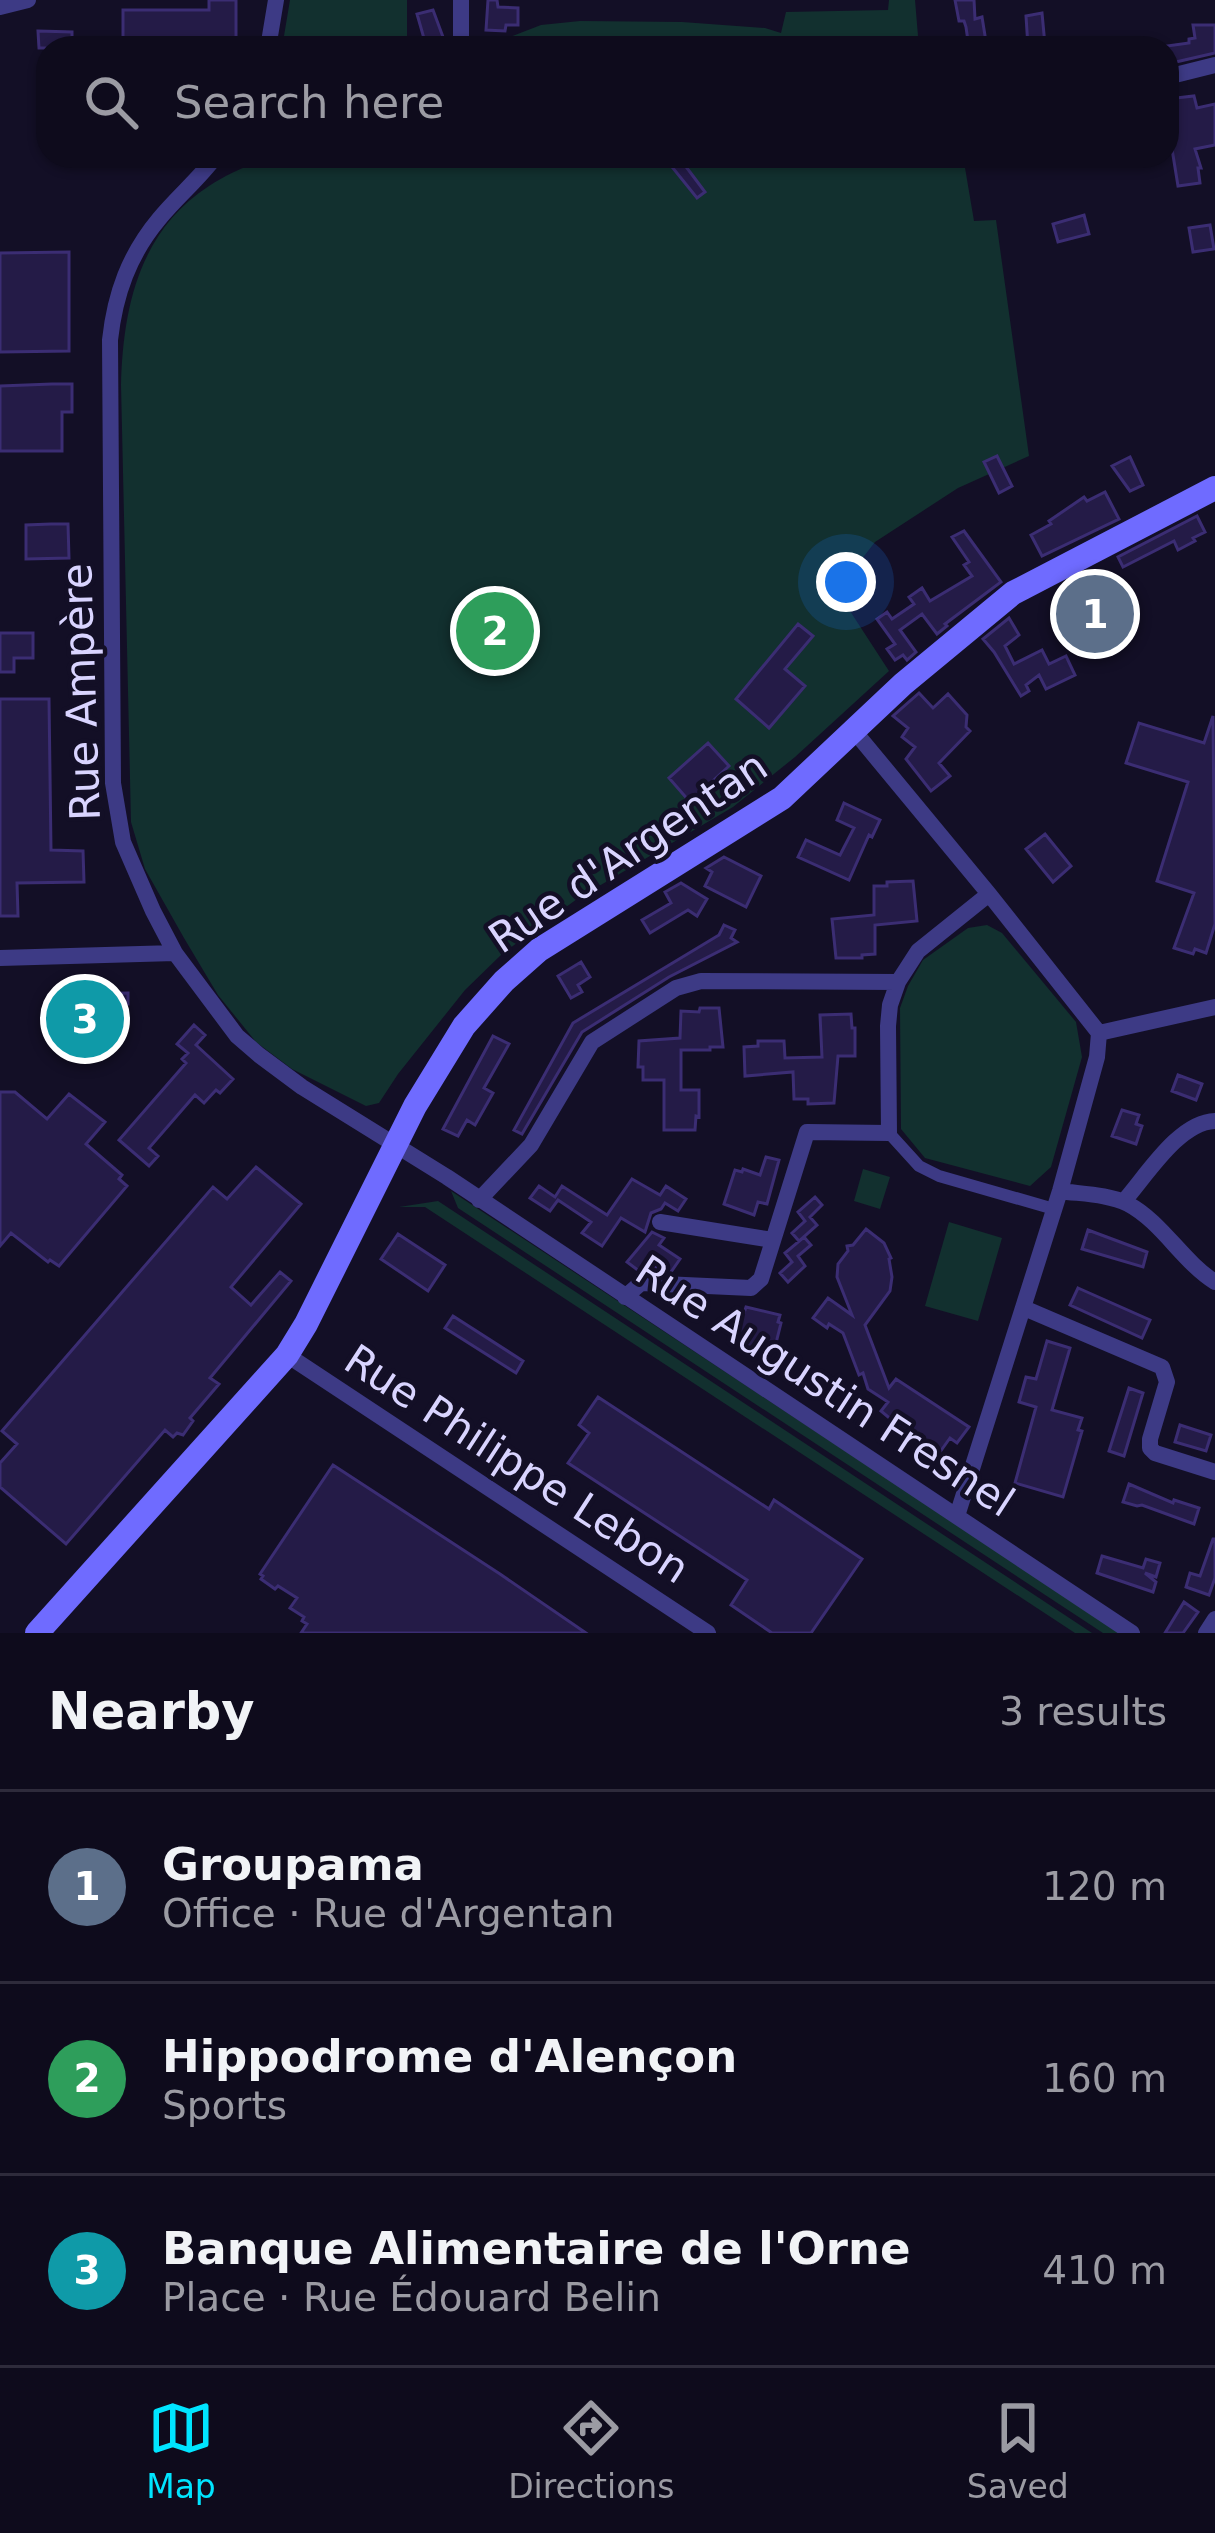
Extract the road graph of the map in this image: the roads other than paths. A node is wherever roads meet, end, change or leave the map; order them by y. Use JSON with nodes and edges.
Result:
{"nodes":[{"id":1,"x":28,"y":0,"type":"edge"},
{"id":2,"x":276,"y":0,"type":"edge"},
{"id":3,"x":461,"y":0,"type":"edge"},
{"id":4,"x":0,"y":7,"type":"edge"},
{"id":5,"x":270,"y":36,"type":"edge"},
{"id":6,"x":460,"y":36,"type":"edge"},
{"id":7,"x":1215,"y":65,"type":"edge"},
{"id":8,"x":1179,"y":74,"type":"edge"},
{"id":9,"x":205,"y":168,"type":"edge"},
{"id":10,"x":1215,"y":488,"type":"edge"},
{"id":11,"x":855,"y":732,"type":"junction"},
{"id":12,"x":989,"y":894,"type":"junction"},
{"id":13,"x":175,"y":953,"type":"junction"},
{"id":14,"x":0,"y":958,"type":"edge"},
{"id":15,"x":898,"y":982,"type":"junction"},
{"id":16,"x":1215,"y":1007,"type":"edge"},
{"id":17,"x":1099,"y":1033,"type":"junction"},
{"id":18,"x":1215,"y":1121,"type":"edge"},
{"id":19,"x":889,"y":1133,"type":"junction"},
{"id":20,"x":394,"y":1145,"type":"junction"},
{"id":21,"x":1060,"y":1190,"type":"junction"},
{"id":22,"x":479,"y":1200,"type":"junction"},
{"id":23,"x":1124,"y":1201,"type":"junction"},
{"id":24,"x":1054,"y":1209,"type":"junction"},
{"id":25,"x":660,"y":1222,"type":"dead end"},
{"id":26,"x":773,"y":1240,"type":"junction"},
{"id":27,"x":1215,"y":1282,"type":"edge"},
{"id":28,"x":626,"y":1298,"type":"junction"},
{"id":29,"x":1024,"y":1308,"type":"junction"},
{"id":30,"x":287,"y":1355,"type":"junction"},
{"id":31,"x":1215,"y":1472,"type":"edge"},
{"id":32,"x":956,"y":1516,"type":"junction"},
{"id":33,"x":1215,"y":1619,"type":"edge"},
{"id":34,"x":37,"y":1633,"type":"edge"},
{"id":35,"x":708,"y":1633,"type":"edge"},
{"id":36,"x":1132,"y":1633,"type":"edge"},
{"id":37,"x":1206,"y":1633,"type":"edge"}],
"edges":[{"from":1,"to":4,"type":"street"},
{"from":2,"to":5,"type":"street"},
{"from":3,"to":6,"type":"street"},
{"from":7,"to":8,"type":"street"},
{"from":9,"to":13,"type":"street","name":"Rue Ampère"},
{"from":10,"to":11,"type":"main road","name":"Rue d'Argentan"},
{"from":11,"to":12,"type":"street"},
{"from":11,"to":20,"type":"main road","name":"Rue d'Argentan"},
{"from":12,"to":15,"type":"street"},
{"from":12,"to":17,"type":"street"},
{"from":13,"to":14,"type":"street"},
{"from":13,"to":20,"type":"street","name":"Rue Ampère"},
{"from":15,"to":19,"type":"street"},
{"from":15,"to":22,"type":"street"},
{"from":16,"to":17,"type":"street"},
{"from":17,"to":21,"type":"street"},
{"from":18,"to":23,"type":"street"},
{"from":19,"to":24,"type":"street"},
{"from":19,"to":26,"type":"street"},
{"from":20,"to":22,"type":"street","name":"Rue Augustin Fresnel"},
{"from":20,"to":30,"type":"main road","name":"Rue d'Argentan"},
{"from":21,"to":23,"type":"street"},
{"from":21,"to":24,"type":"street"},
{"from":22,"to":28,"type":"street","name":"Rue Augustin Fresnel"},
{"from":23,"to":27,"type":"street"},
{"from":24,"to":29,"type":"street"},
{"from":25,"to":26,"type":"street"},
{"from":26,"to":28,"type":"street"},
{"from":28,"to":32,"type":"street","name":"Rue Augustin Fresnel"},
{"from":29,"to":31,"type":"street"},
{"from":29,"to":32,"type":"street"},
{"from":30,"to":34,"type":"main road","name":"Rue d'Argentan"},
{"from":30,"to":35,"type":"street","name":"Rue Philippe Lebon"},
{"from":32,"to":36,"type":"street","name":"Rue Augustin Fresnel"},
{"from":33,"to":37,"type":"street"}]}
